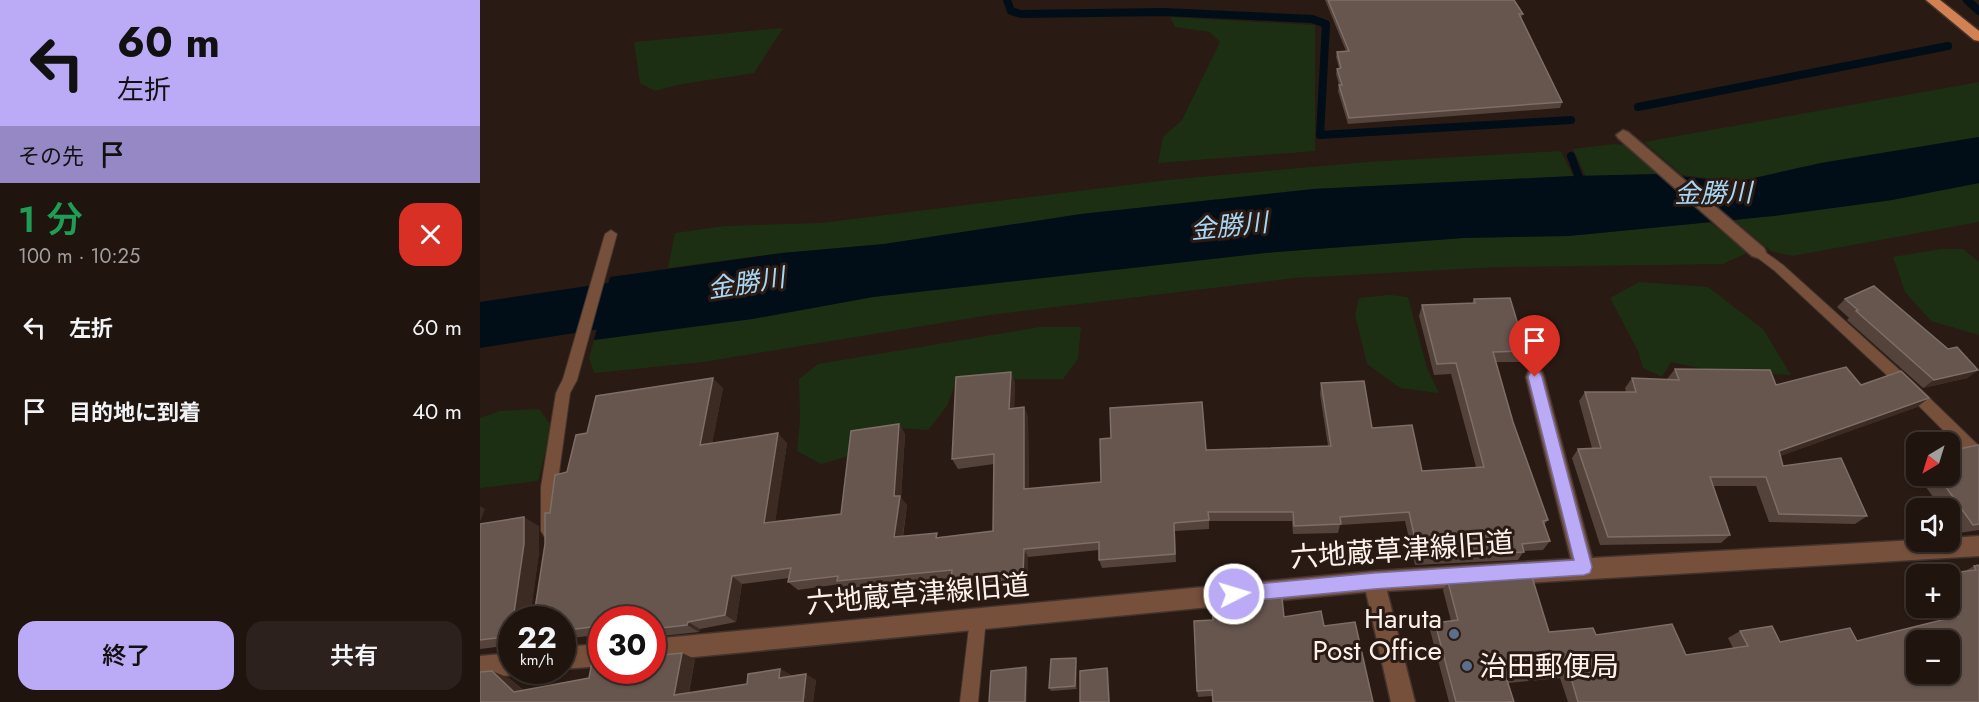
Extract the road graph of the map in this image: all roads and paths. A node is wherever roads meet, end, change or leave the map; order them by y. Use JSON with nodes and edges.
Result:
{"nodes":[{"id":1,"x":1932,"y":0,"type":"edge"},
{"id":2,"x":1979,"y":37,"type":"edge"},
{"id":3,"x":1629,"y":140,"type":"dead end"},
{"id":4,"x":610,"y":239,"type":"dead end"},
{"id":5,"x":1758,"y":252,"type":"joint"},
{"id":6,"x":1535,"y":377,"type":"dead end"},
{"id":7,"x":1979,"y":456,"type":"edge"},
{"id":8,"x":549,"y":541,"type":"edge"},
{"id":9,"x":1979,"y":546,"type":"edge"},
{"id":10,"x":1584,"y":567,"type":"junction"},
{"id":11,"x":1374,"y":581,"type":"junction"},
{"id":12,"x":978,"y":619,"type":"junction"},
{"id":13,"x":666,"y":649,"type":"edge"},
{"id":14,"x":498,"y":665,"type":"edge"},
{"id":15,"x":480,"y":667,"type":"edge"},
{"id":16,"x":969,"y":702,"type":"edge"},
{"id":17,"x":1403,"y":702,"type":"edge"}],
"edges":[{"from":1,"to":2,"type":"main road"},
{"from":3,"to":5,"type":"street"},
{"from":4,"to":8,"type":"lane"},
{"from":5,"to":7,"type":"lane"},
{"from":6,"to":10,"type":"street"},
{"from":9,"to":10,"type":"street","name":"六地蔵草津線旧道"},
{"from":10,"to":11,"type":"street","name":"六地蔵草津線旧道"},
{"from":11,"to":12,"type":"street","name":"六地蔵草津線旧道"},
{"from":11,"to":17,"type":"street"},
{"from":12,"to":13,"type":"street","name":"六地蔵草津線旧道"},
{"from":12,"to":16,"type":"lane"},
{"from":14,"to":15,"type":"street"}]}
